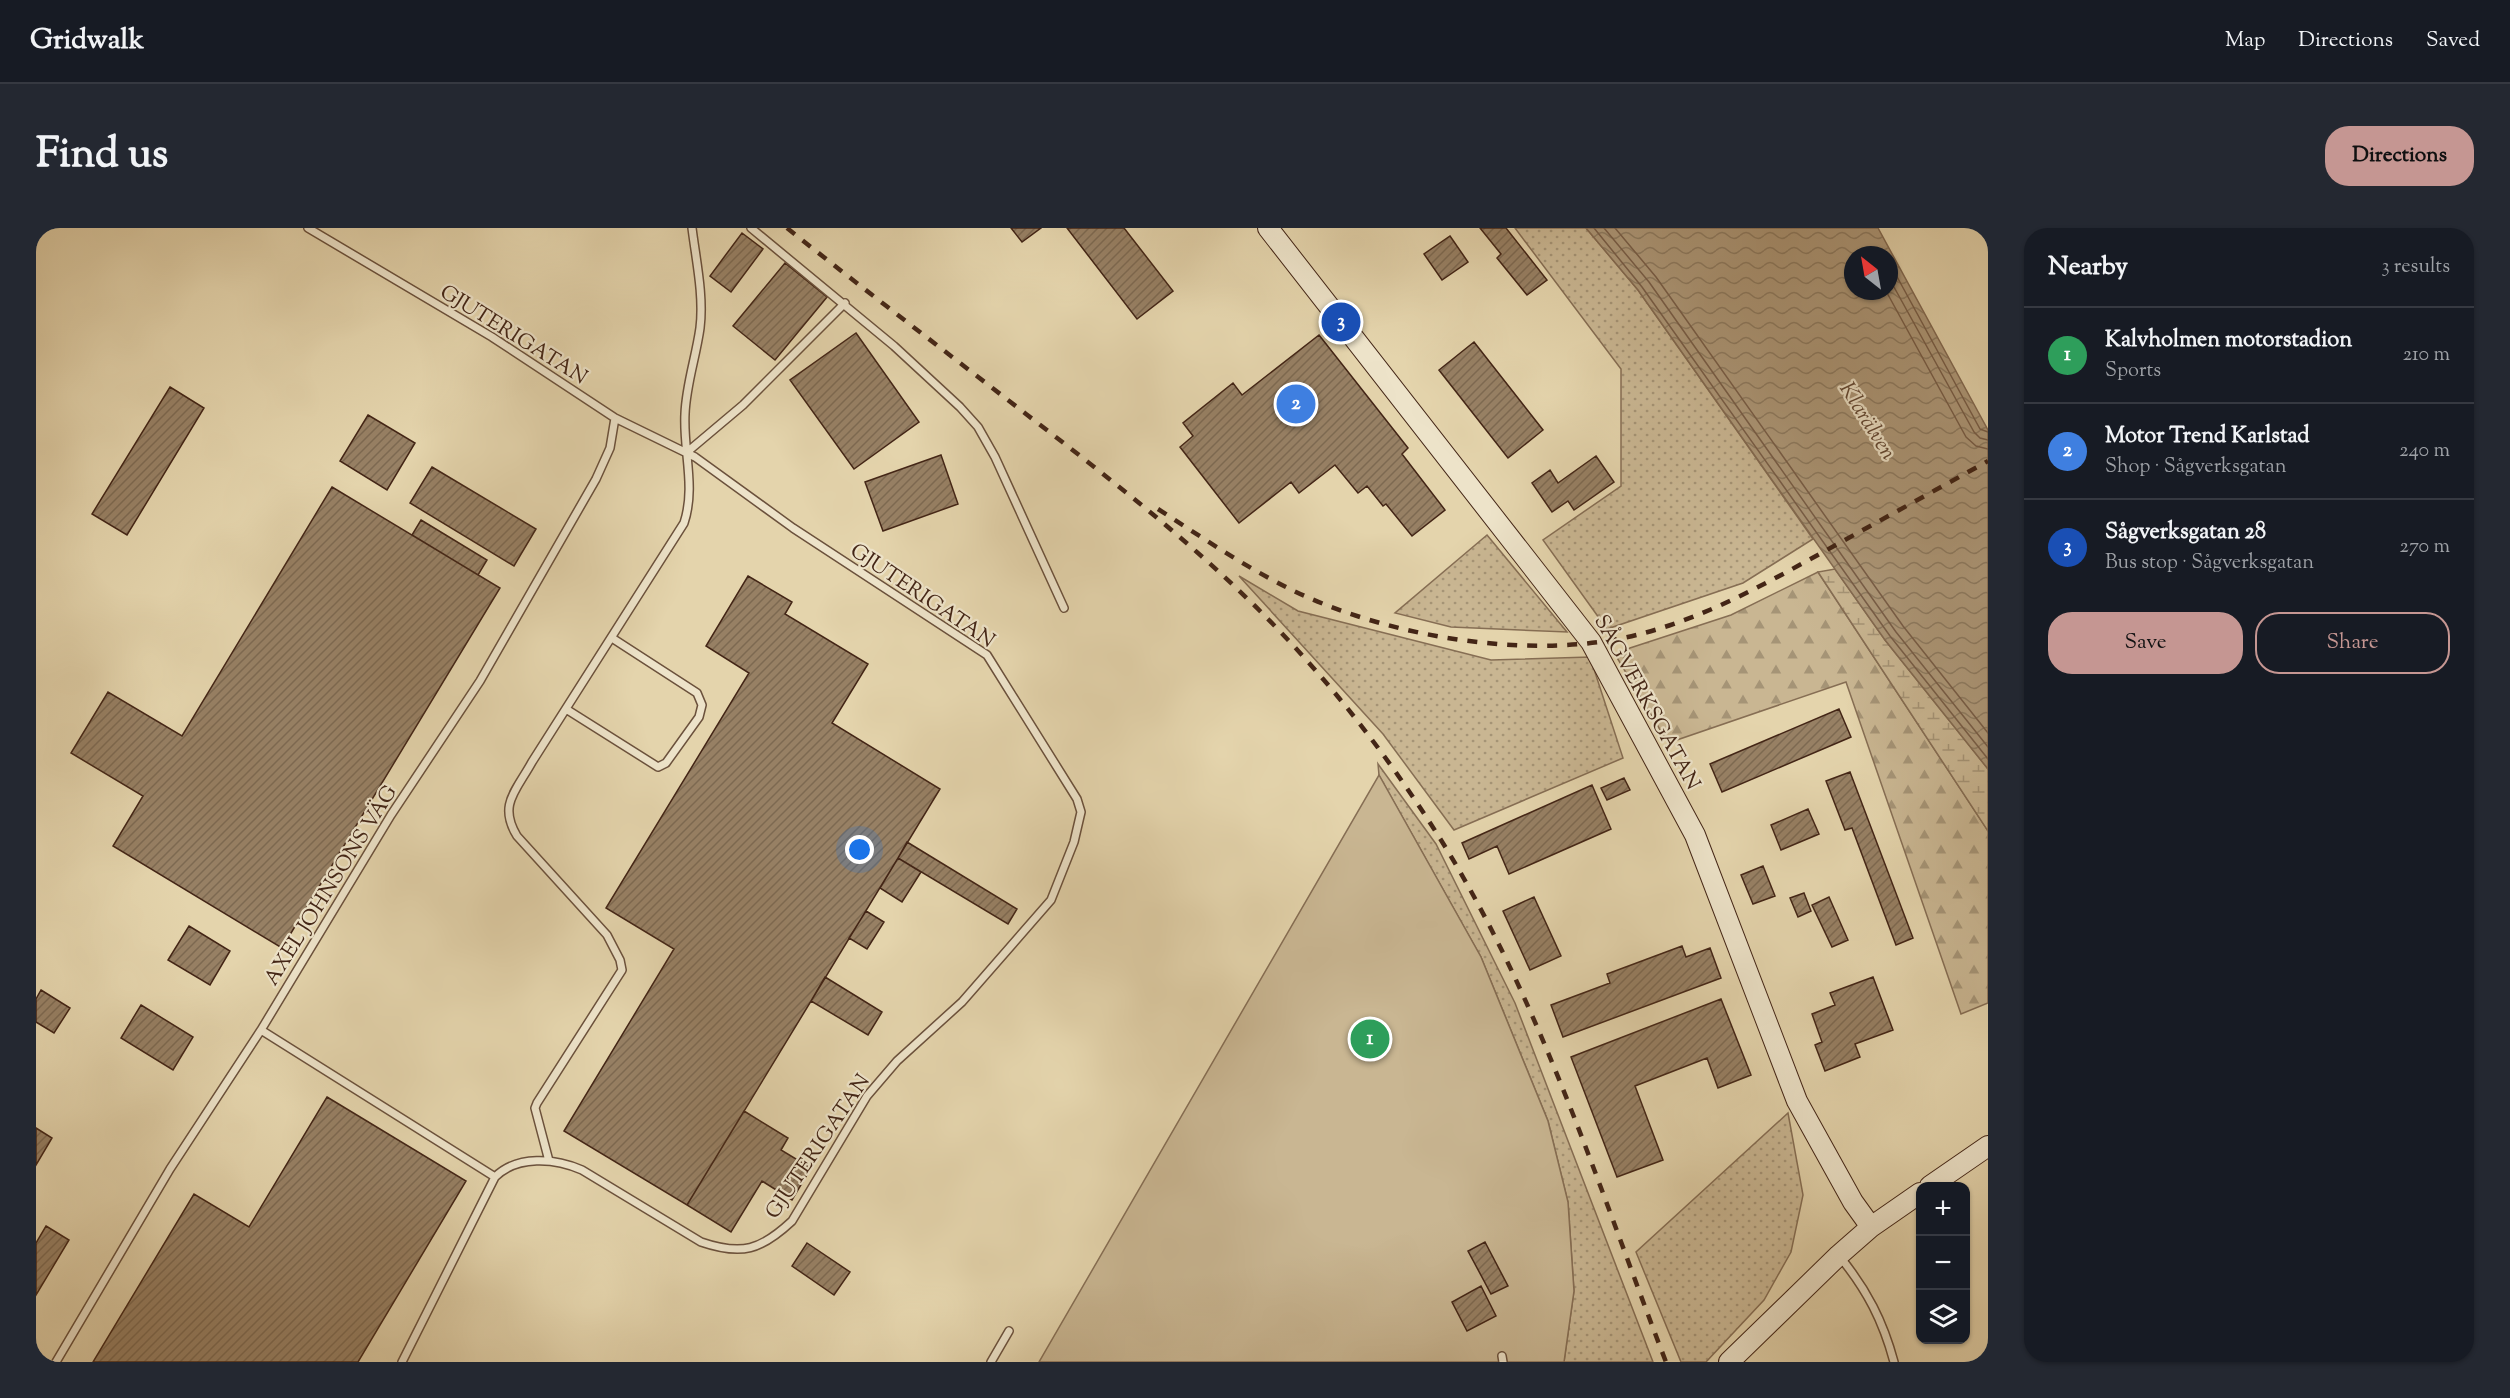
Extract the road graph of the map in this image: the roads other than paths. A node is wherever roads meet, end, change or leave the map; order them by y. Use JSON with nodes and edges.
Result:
{"nodes":[{"id":1,"x":308,"y":228,"type":"edge"},
{"id":2,"x":692,"y":228,"type":"edge"},
{"id":3,"x":751,"y":228,"type":"edge"},
{"id":4,"x":1268,"y":228,"type":"edge"},
{"id":5,"x":845,"y":303,"type":"junction"},
{"id":6,"x":615,"y":418,"type":"junction"},
{"id":7,"x":686,"y":453,"type":"junction"},
{"id":8,"x":1064,"y":608,"type":"dead end"},
{"id":9,"x":612,"y":638,"type":"junction"},
{"id":10,"x":566,"y":709,"type":"junction"},
{"id":11,"x":261,"y":1030,"type":"junction"},
{"id":12,"x":1988,"y":1146,"type":"edge"},
{"id":13,"x":549,"y":1161,"type":"junction"},
{"id":14,"x":495,"y":1177,"type":"junction"},
{"id":15,"x":1936,"y":1182,"type":"edge"},
{"id":16,"x":1916,"y":1196,"type":"edge"},
{"id":17,"x":1871,"y":1227,"type":"junction"},
{"id":18,"x":1839,"y":1255,"type":"junction"},
{"id":19,"x":1010,"y":1331,"type":"dead end"},
{"id":20,"x":56,"y":1362,"type":"edge"},
{"id":21,"x":402,"y":1362,"type":"edge"},
{"id":22,"x":991,"y":1362,"type":"edge"},
{"id":23,"x":1729,"y":1362,"type":"edge"},
{"id":24,"x":1894,"y":1362,"type":"edge"}],
"edges":[{"from":1,"to":6,"type":"lane","name":"GJUTERIGATAN"},
{"from":2,"to":7,"type":"lane"},
{"from":3,"to":5,"type":"lane"},
{"from":4,"to":17,"type":"street","name":"SÅGVERKSGATAN"},
{"from":5,"to":7,"type":"lane"},
{"from":5,"to":8,"type":"lane"},
{"from":6,"to":7,"type":"lane","name":"GJUTERIGATAN"},
{"from":6,"to":11,"type":"lane","name":"AXEL JOHNSONS VÄG"},
{"from":7,"to":9,"type":"lane"},
{"from":7,"to":13,"type":"lane","name":"GJUTERIGATAN"},
{"from":9,"to":10,"type":"lane"},
{"from":9,"to":10,"type":"lane"},
{"from":10,"to":13,"type":"lane"},
{"from":11,"to":14,"type":"lane"},
{"from":11,"to":20,"type":"lane","name":"AXEL JOHNSONS VÄG"},
{"from":12,"to":15,"type":"street"},
{"from":13,"to":14,"type":"lane","name":"GJUTERIGATAN"},
{"from":14,"to":21,"type":"lane"},
{"from":16,"to":17,"type":"street"},
{"from":17,"to":18,"type":"street"},
{"from":18,"to":23,"type":"street"},
{"from":18,"to":24,"type":"lane"},
{"from":19,"to":22,"type":"lane"}]}
